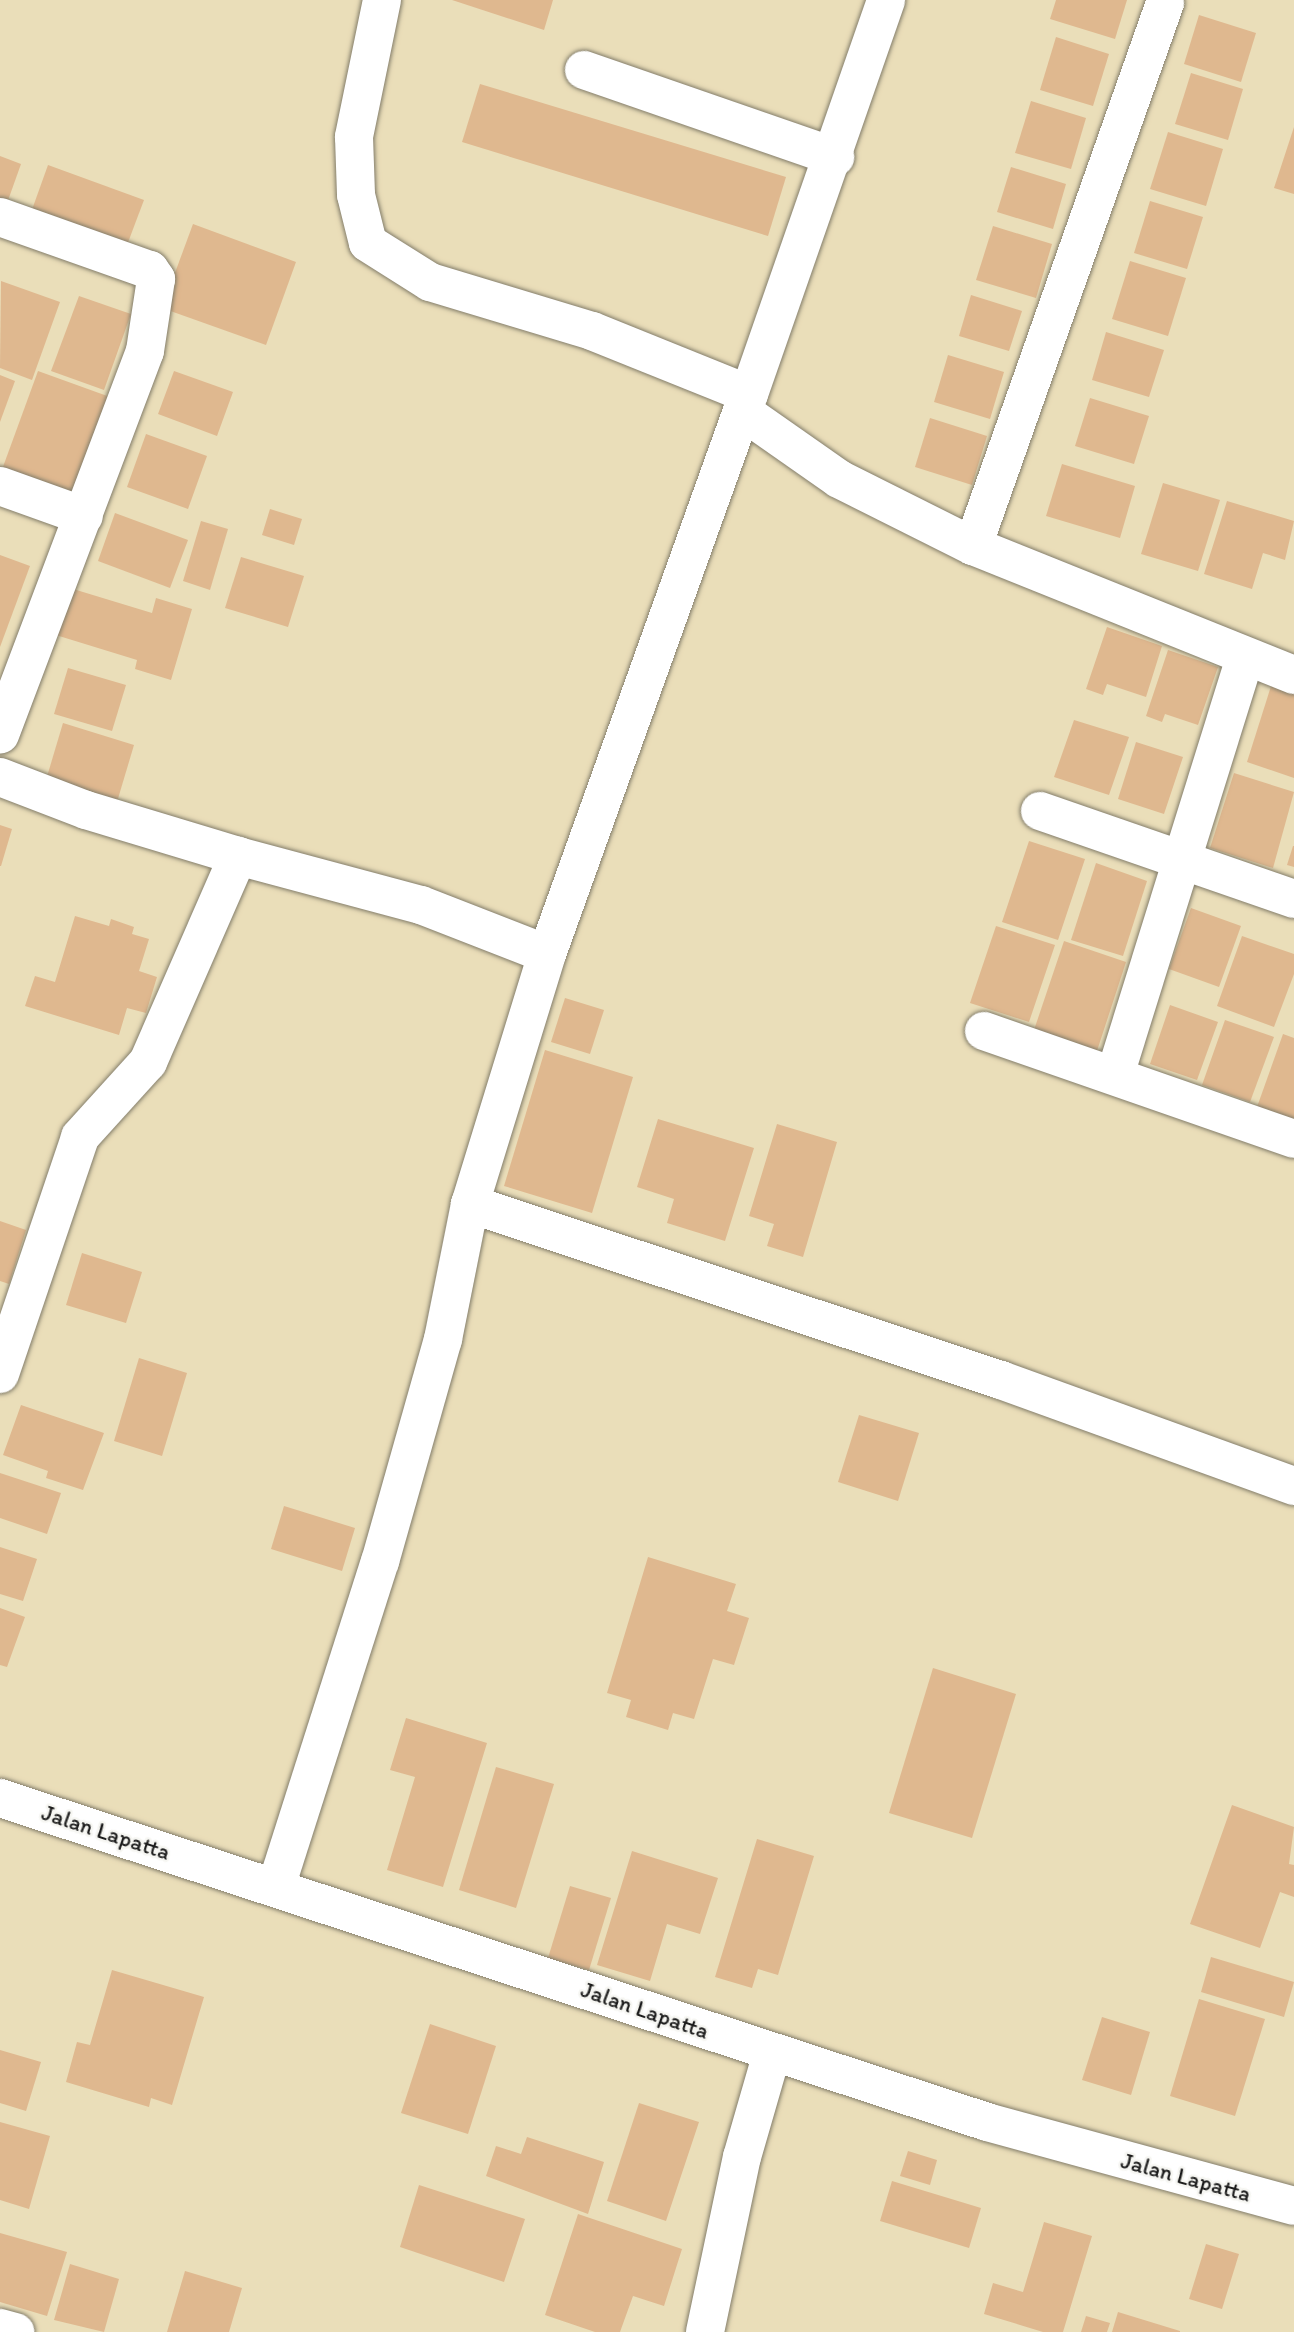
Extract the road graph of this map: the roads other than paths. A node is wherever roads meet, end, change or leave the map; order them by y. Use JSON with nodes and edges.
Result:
{"nodes":[{"id":1,"x":382,"y":0,"type":"edge"},
{"id":2,"x":887,"y":0,"type":"edge"},
{"id":3,"x":1164,"y":3,"type":"dead end"},
{"id":4,"x":584,"y":70,"type":"dead end"},
{"id":5,"x":835,"y":157,"type":"junction"},
{"id":6,"x":0,"y":216,"type":"edge"},
{"id":7,"x":745,"y":402,"type":"junction"},
{"id":8,"x":0,"y":486,"type":"edge"},
{"id":9,"x":84,"y":516,"type":"junction"},
{"id":10,"x":973,"y":546,"type":"junction"},
{"id":11,"x":1245,"y":657,"type":"junction"},
{"id":12,"x":1294,"y":675,"type":"edge"},
{"id":13,"x":0,"y":735,"type":"edge"},
{"id":14,"x":0,"y":777,"type":"edge"},
{"id":15,"x":1040,"y":811,"type":"dead end"},
{"id":16,"x":238,"y":856,"type":"junction"},
{"id":17,"x":1185,"y":861,"type":"junction"},
{"id":18,"x":1294,"y":899,"type":"edge"},
{"id":19,"x":547,"y":954,"type":"junction"},
{"id":20,"x":984,"y":1031,"type":"dead end"},
{"id":21,"x":1115,"y":1074,"type":"junction"},
{"id":22,"x":1294,"y":1139,"type":"edge"},
{"id":23,"x":470,"y":1204,"type":"junction"},
{"id":24,"x":0,"y":1374,"type":"edge"},
{"id":25,"x":1294,"y":1486,"type":"edge"},
{"id":26,"x":0,"y":1798,"type":"edge"},
{"id":27,"x":276,"y":1886,"type":"junction"},
{"id":28,"x":772,"y":2053,"type":"junction"},
{"id":29,"x":1294,"y":2206,"type":"edge"},
{"id":30,"x":0,"y":2329,"type":"edge"},
{"id":31,"x":15,"y":2332,"type":"edge"},
{"id":32,"x":705,"y":2332,"type":"edge"}],
"edges":[{"from":1,"to":7,"type":"street"},
{"from":2,"to":5,"type":"street"},
{"from":3,"to":10,"type":"street"},
{"from":4,"to":5,"type":"street"},
{"from":5,"to":7,"type":"street"},
{"from":6,"to":9,"type":"street"},
{"from":7,"to":10,"type":"street"},
{"from":7,"to":19,"type":"street"},
{"from":8,"to":9,"type":"street"},
{"from":9,"to":13,"type":"street"},
{"from":10,"to":11,"type":"street"},
{"from":11,"to":12,"type":"street"},
{"from":11,"to":17,"type":"street"},
{"from":14,"to":16,"type":"street"},
{"from":15,"to":17,"type":"street"},
{"from":16,"to":19,"type":"street"},
{"from":16,"to":24,"type":"street"},
{"from":17,"to":18,"type":"street"},
{"from":17,"to":21,"type":"street"},
{"from":19,"to":23,"type":"street"},
{"from":20,"to":21,"type":"street"},
{"from":21,"to":22,"type":"street"},
{"from":23,"to":25,"type":"street"},
{"from":23,"to":27,"type":"street"},
{"from":26,"to":27,"type":"street","name":"Jalan Lapatta"},
{"from":27,"to":28,"type":"street","name":"Jalan Lapatta"},
{"from":28,"to":29,"type":"street","name":"Jalan Lapatta"},
{"from":28,"to":32,"type":"street"},
{"from":30,"to":31,"type":"street"}]}
